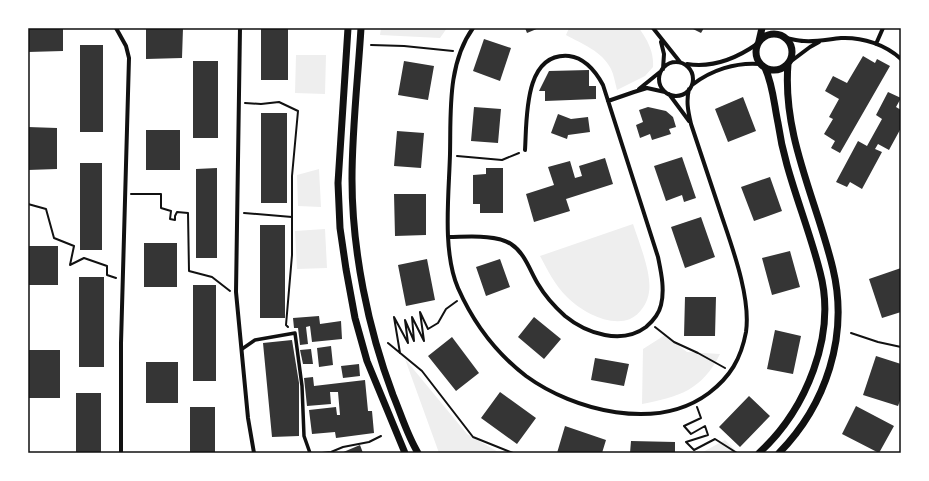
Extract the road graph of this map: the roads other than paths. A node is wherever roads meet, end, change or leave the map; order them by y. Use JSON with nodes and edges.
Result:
{"nodes":[{"id":1,"x":116,"y":28,"type":"edge"},
{"id":2,"x":240,"y":28,"type":"edge"},
{"id":3,"x":348,"y":28,"type":"edge"},
{"id":4,"x":361,"y":28,"type":"edge"},
{"id":5,"x":473,"y":28,"type":"edge"},
{"id":6,"x":653,"y":28,"type":"edge"},
{"id":7,"x":762,"y":28,"type":"edge"},
{"id":8,"x":780,"y":28,"type":"edge"},
{"id":9,"x":883,"y":28,"type":"edge"},
{"id":10,"x":785,"y":37,"type":"junction"},
{"id":11,"x":660,"y":38,"type":"junction"},
{"id":12,"x":825,"y":40,"type":"junction"},
{"id":13,"x":758,"y":42,"type":"junction"},
{"id":14,"x":876,"y":44,"type":"junction"},
{"id":15,"x":901,"y":59,"type":"edge"},
{"id":16,"x":680,"y":62,"type":"junction"},
{"id":17,"x":789,"y":63,"type":"junction"},
{"id":18,"x":685,"y":64,"type":"junction"},
{"id":19,"x":762,"y":66,"type":"junction"},
{"id":20,"x":662,"y":70,"type":"junction"},
{"id":21,"x":692,"y":85,"type":"junction"},
{"id":22,"x":689,"y":89,"type":"junction"},
{"id":23,"x":634,"y":92,"type":"junction"},
{"id":24,"x":667,"y":93,"type":"junction"},
{"id":25,"x":608,"y":101,"type":"junction"},
{"id":26,"x":691,"y":124,"type":"junction"},
{"id":27,"x":525,"y":150,"type":"road end"},
{"id":28,"x":449,"y":237,"type":"junction"},
{"id":29,"x":242,"y":349,"type":"junction"},
{"id":30,"x":121,"y":453,"type":"edge"},
{"id":31,"x":254,"y":453,"type":"edge"},
{"id":32,"x":310,"y":453,"type":"edge"},
{"id":33,"x":405,"y":453,"type":"edge"},
{"id":34,"x":418,"y":453,"type":"edge"},
{"id":35,"x":759,"y":453,"type":"edge"},
{"id":36,"x":779,"y":453,"type":"edge"}],
"edges":[{"from":1,"to":30,"type":"street"},
{"from":2,"to":29,"type":"street"},
{"from":3,"to":33,"type":"street"},
{"from":4,"to":34,"type":"street"},
{"from":5,"to":28,"type":"street"},
{"from":6,"to":11,"type":"street"},
{"from":7,"to":13,"type":"street"},
{"from":8,"to":10,"type":"street"},
{"from":9,"to":14,"type":"street"},
{"from":10,"to":12,"type":"street"},
{"from":10,"to":13,"type":"street"},
{"from":10,"to":17,"type":"street"},
{"from":11,"to":16,"type":"street"},
{"from":11,"to":20,"type":"street"},
{"from":12,"to":14,"type":"street"},
{"from":12,"to":17,"type":"street"},
{"from":13,"to":18,"type":"street"},
{"from":13,"to":19,"type":"street"},
{"from":14,"to":15,"type":"street"},
{"from":16,"to":18,"type":"street"},
{"from":16,"to":20,"type":"street"},
{"from":17,"to":19,"type":"street"},
{"from":17,"to":36,"type":"street"},
{"from":18,"to":21,"type":"street"},
{"from":19,"to":21,"type":"street"},
{"from":19,"to":35,"type":"street"},
{"from":20,"to":23,"type":"street"},
{"from":20,"to":24,"type":"street"},
{"from":21,"to":22,"type":"street"},
{"from":22,"to":24,"type":"street"},
{"from":22,"to":26,"type":"street"},
{"from":23,"to":24,"type":"street"},
{"from":23,"to":25,"type":"street"},
{"from":24,"to":26,"type":"street"},
{"from":25,"to":27,"type":"street"},
{"from":25,"to":28,"type":"street"},
{"from":26,"to":28,"type":"street"},
{"from":29,"to":31,"type":"street"},
{"from":29,"to":32,"type":"street"}]}
